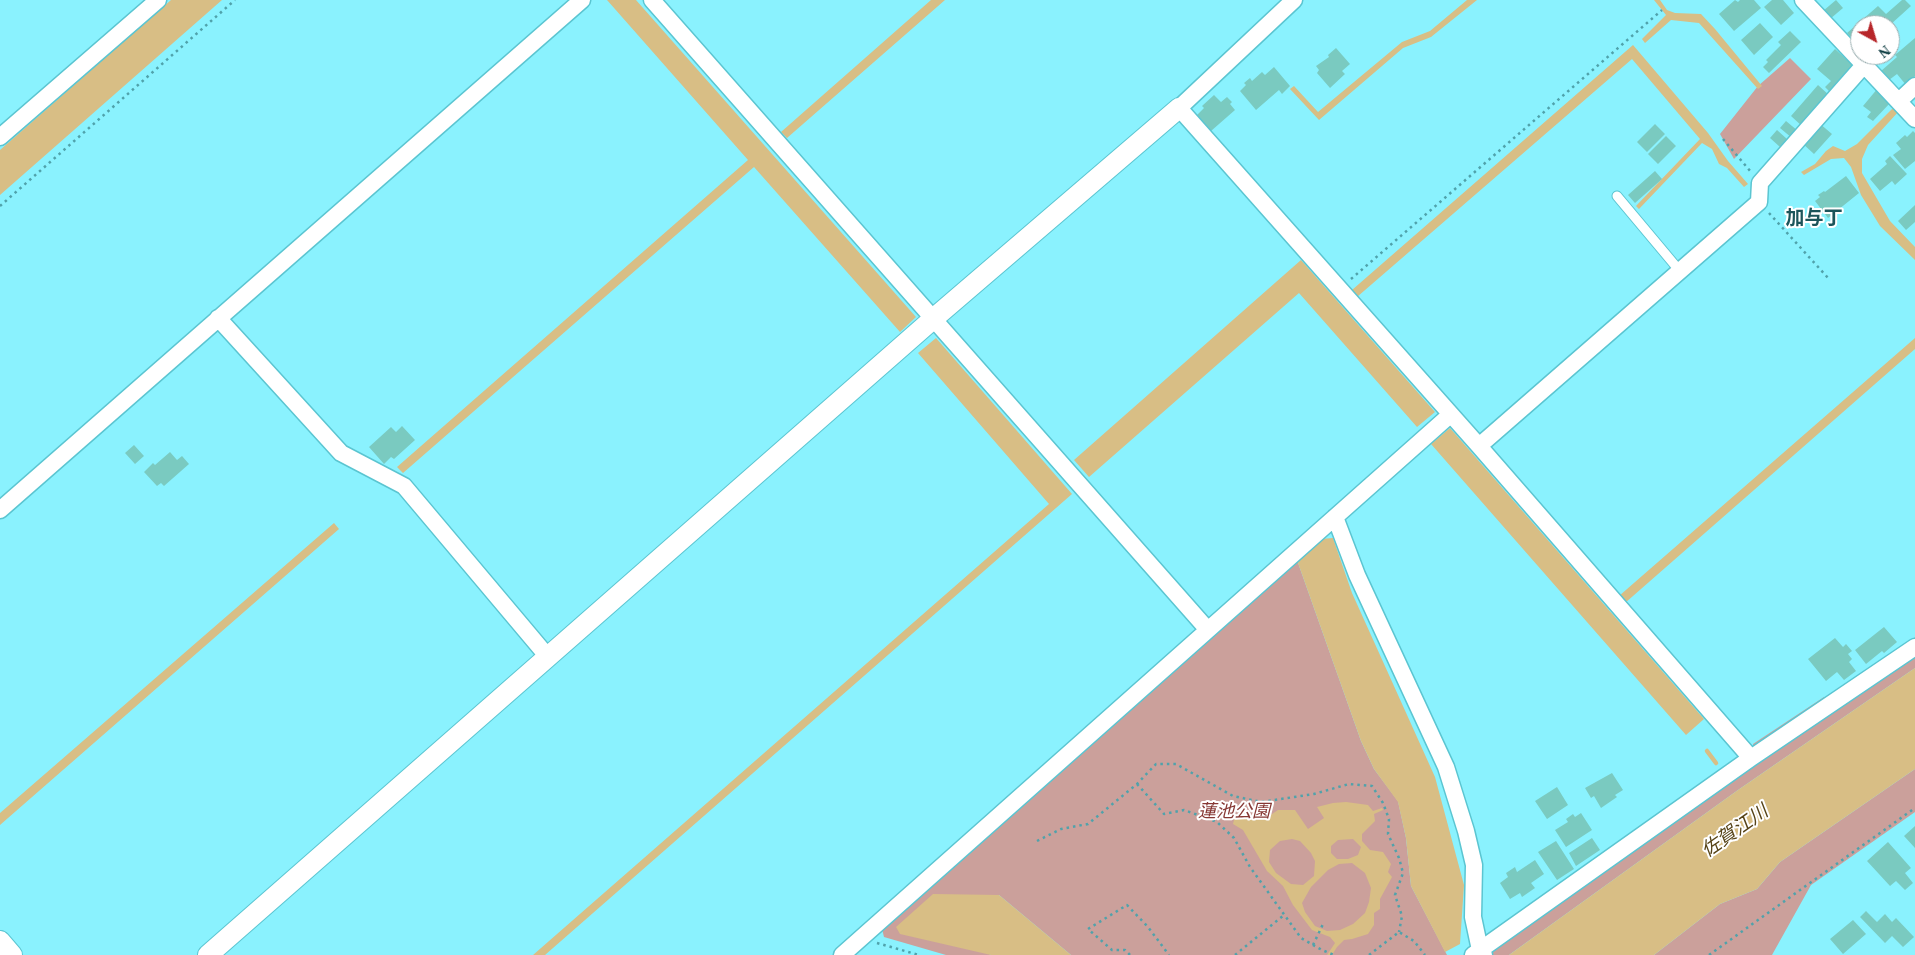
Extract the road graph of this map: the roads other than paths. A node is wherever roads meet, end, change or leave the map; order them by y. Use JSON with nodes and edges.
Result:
{"nodes":[{"id":1,"x":158,"y":0,"type":"edge"},
{"id":2,"x":582,"y":0,"type":"edge"},
{"id":3,"x":652,"y":0,"type":"edge"},
{"id":4,"x":1294,"y":0,"type":"edge"},
{"id":5,"x":1804,"y":0,"type":"edge"},
{"id":6,"x":1850,"y":50,"type":"edge"},
{"id":7,"x":1864,"y":65,"type":"joint"},
{"id":8,"x":1915,"y":86,"type":"edge"},
{"id":9,"x":1180,"y":108,"type":"junction"},
{"id":10,"x":1906,"y":109,"type":"edge"},
{"id":11,"x":0,"y":137,"type":"edge"},
{"id":12,"x":1617,"y":196,"type":"dead end"},
{"id":13,"x":1679,"y":270,"type":"junction"},
{"id":14,"x":218,"y":318,"type":"junction"},
{"id":15,"x":933,"y":320,"type":"junction"},
{"id":16,"x":1450,"y":415,"type":"junction"},
{"id":17,"x":1479,"y":446,"type":"junction"},
{"id":18,"x":0,"y":510,"type":"edge"},
{"id":19,"x":1335,"y":517,"type":"junction"},
{"id":20,"x":1208,"y":630,"type":"junction"},
{"id":21,"x":1915,"y":647,"type":"edge"},
{"id":22,"x":548,"y":658,"type":"junction"},
{"id":23,"x":1751,"y":758,"type":"junction"},
{"id":24,"x":0,"y":941,"type":"edge"},
{"id":25,"x":1479,"y":953,"type":"edge"},
{"id":26,"x":12,"y":955,"type":"edge"},
{"id":27,"x":208,"y":955,"type":"edge"},
{"id":28,"x":842,"y":955,"type":"edge"}],
"edges":[{"from":1,"to":11,"type":"street"},
{"from":2,"to":14,"type":"street"},
{"from":3,"to":15,"type":"street"},
{"from":4,"to":9,"type":"street"},
{"from":5,"to":6,"type":"street"},
{"from":7,"to":10,"type":"street"},
{"from":7,"to":13,"type":"street"},
{"from":8,"to":10,"type":"street"},
{"from":9,"to":15,"type":"street"},
{"from":9,"to":16,"type":"street"},
{"from":12,"to":13,"type":"lane"},
{"from":13,"to":17,"type":"street"},
{"from":14,"to":18,"type":"street"},
{"from":14,"to":22,"type":"street"},
{"from":15,"to":20,"type":"street"},
{"from":15,"to":22,"type":"street"},
{"from":16,"to":17,"type":"street"},
{"from":16,"to":19,"type":"street"},
{"from":17,"to":23,"type":"street"},
{"from":19,"to":20,"type":"street"},
{"from":19,"to":25,"type":"street"},
{"from":20,"to":28,"type":"street"},
{"from":21,"to":23,"type":"street"},
{"from":22,"to":27,"type":"street"},
{"from":23,"to":25,"type":"street"},
{"from":24,"to":26,"type":"street"}]}
